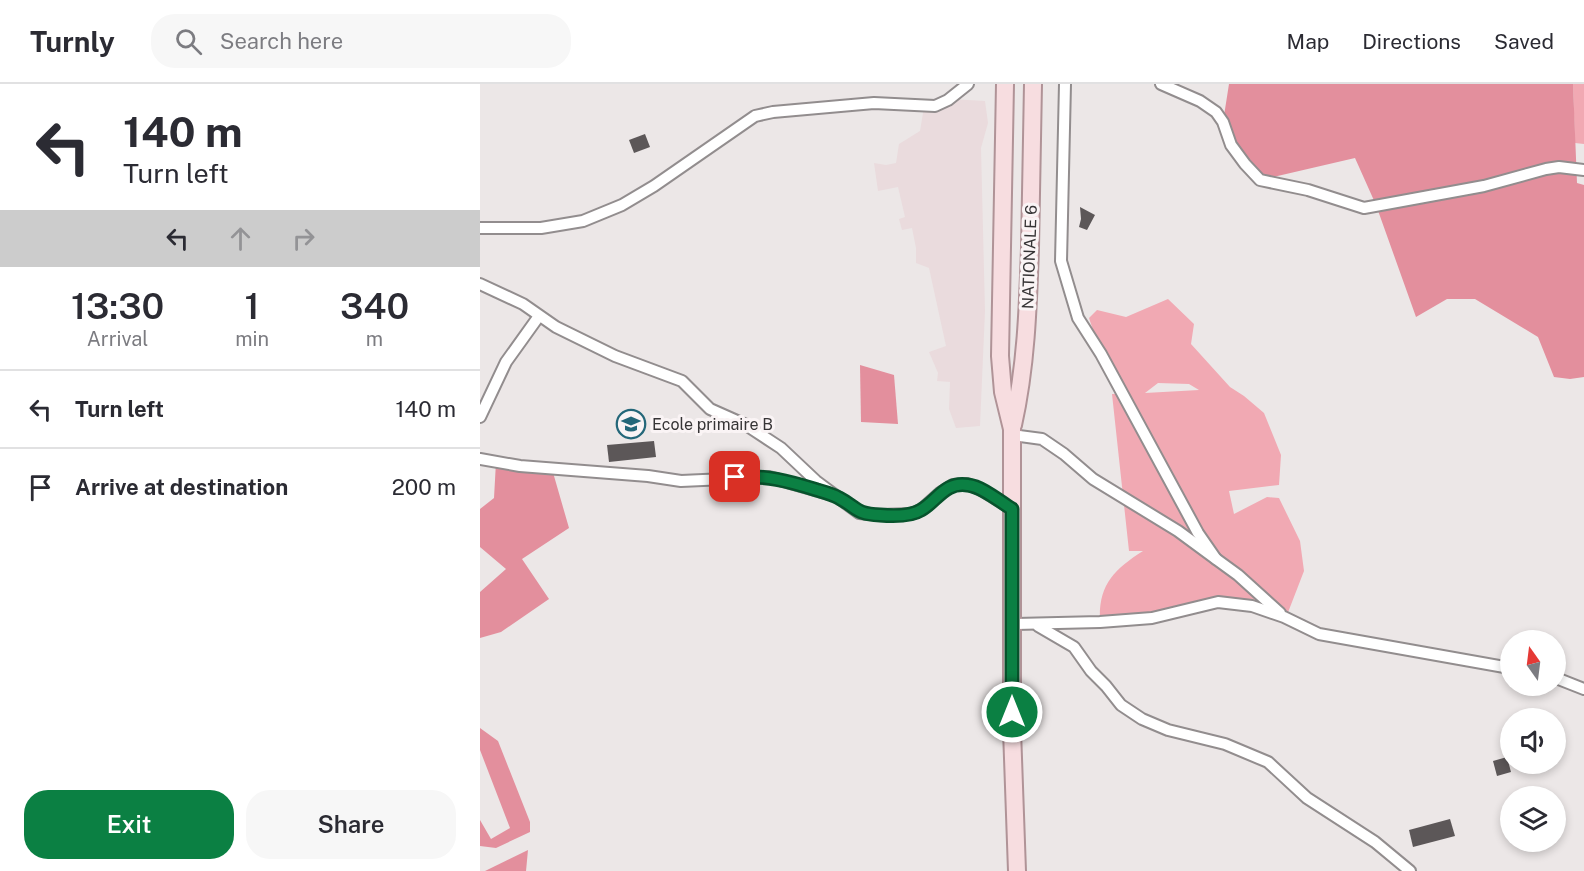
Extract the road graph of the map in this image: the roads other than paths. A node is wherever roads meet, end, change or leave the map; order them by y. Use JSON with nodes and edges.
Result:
{"nodes":[{"id":1,"x":968,"y":84,"type":"edge"},
{"id":2,"x":1005,"y":84,"type":"edge"},
{"id":3,"x":1033,"y":84,"type":"edge"},
{"id":4,"x":1065,"y":84,"type":"edge"},
{"id":5,"x":1161,"y":84,"type":"edge"},
{"id":6,"x":1584,"y":170,"type":"edge"},
{"id":7,"x":480,"y":228,"type":"edge"},
{"id":8,"x":480,"y":284,"type":"edge"},
{"id":9,"x":540,"y":316,"type":"junction"},
{"id":10,"x":480,"y":417,"type":"edge"},
{"id":11,"x":1012,"y":432,"type":"junction"},
{"id":12,"x":480,"y":459,"type":"edge"},
{"id":13,"x":838,"y":497,"type":"junction"},
{"id":14,"x":1012,"y":509,"type":"junction"},
{"id":15,"x":1216,"y":559,"type":"junction"},
{"id":16,"x":1284,"y":617,"type":"junction"},
{"id":17,"x":1012,"y":624,"type":"junction"},
{"id":18,"x":1036,"y":625,"type":"junction"},
{"id":19,"x":1500,"y":666,"type":"edge"},
{"id":20,"x":1566,"y":682,"type":"edge"},
{"id":21,"x":1584,"y":689,"type":"edge"},
{"id":22,"x":1017,"y":871,"type":"edge"},
{"id":23,"x":1410,"y":871,"type":"edge"}],
"edges":[{"from":1,"to":7,"type":"street"},
{"from":2,"to":11,"type":"main road","name":"NATIONALE 6"},
{"from":3,"to":11,"type":"main road","name":"NATIONALE 6"},
{"from":4,"to":15,"type":"street"},
{"from":5,"to":6,"type":"street"},
{"from":8,"to":9,"type":"street"},
{"from":9,"to":10,"type":"street"},
{"from":9,"to":13,"type":"street"},
{"from":11,"to":14,"type":"main road","name":"NATIONALE 6"},
{"from":11,"to":15,"type":"street"},
{"from":12,"to":13,"type":"street"},
{"from":13,"to":14,"type":"street"},
{"from":14,"to":17,"type":"main road","name":"NATIONALE 6"},
{"from":15,"to":16,"type":"street"},
{"from":16,"to":18,"type":"street"},
{"from":16,"to":19,"type":"street"},
{"from":17,"to":18,"type":"street"},
{"from":17,"to":22,"type":"main road","name":"NATIONALE 6"},
{"from":18,"to":23,"type":"street"},
{"from":20,"to":21,"type":"street"}]}
